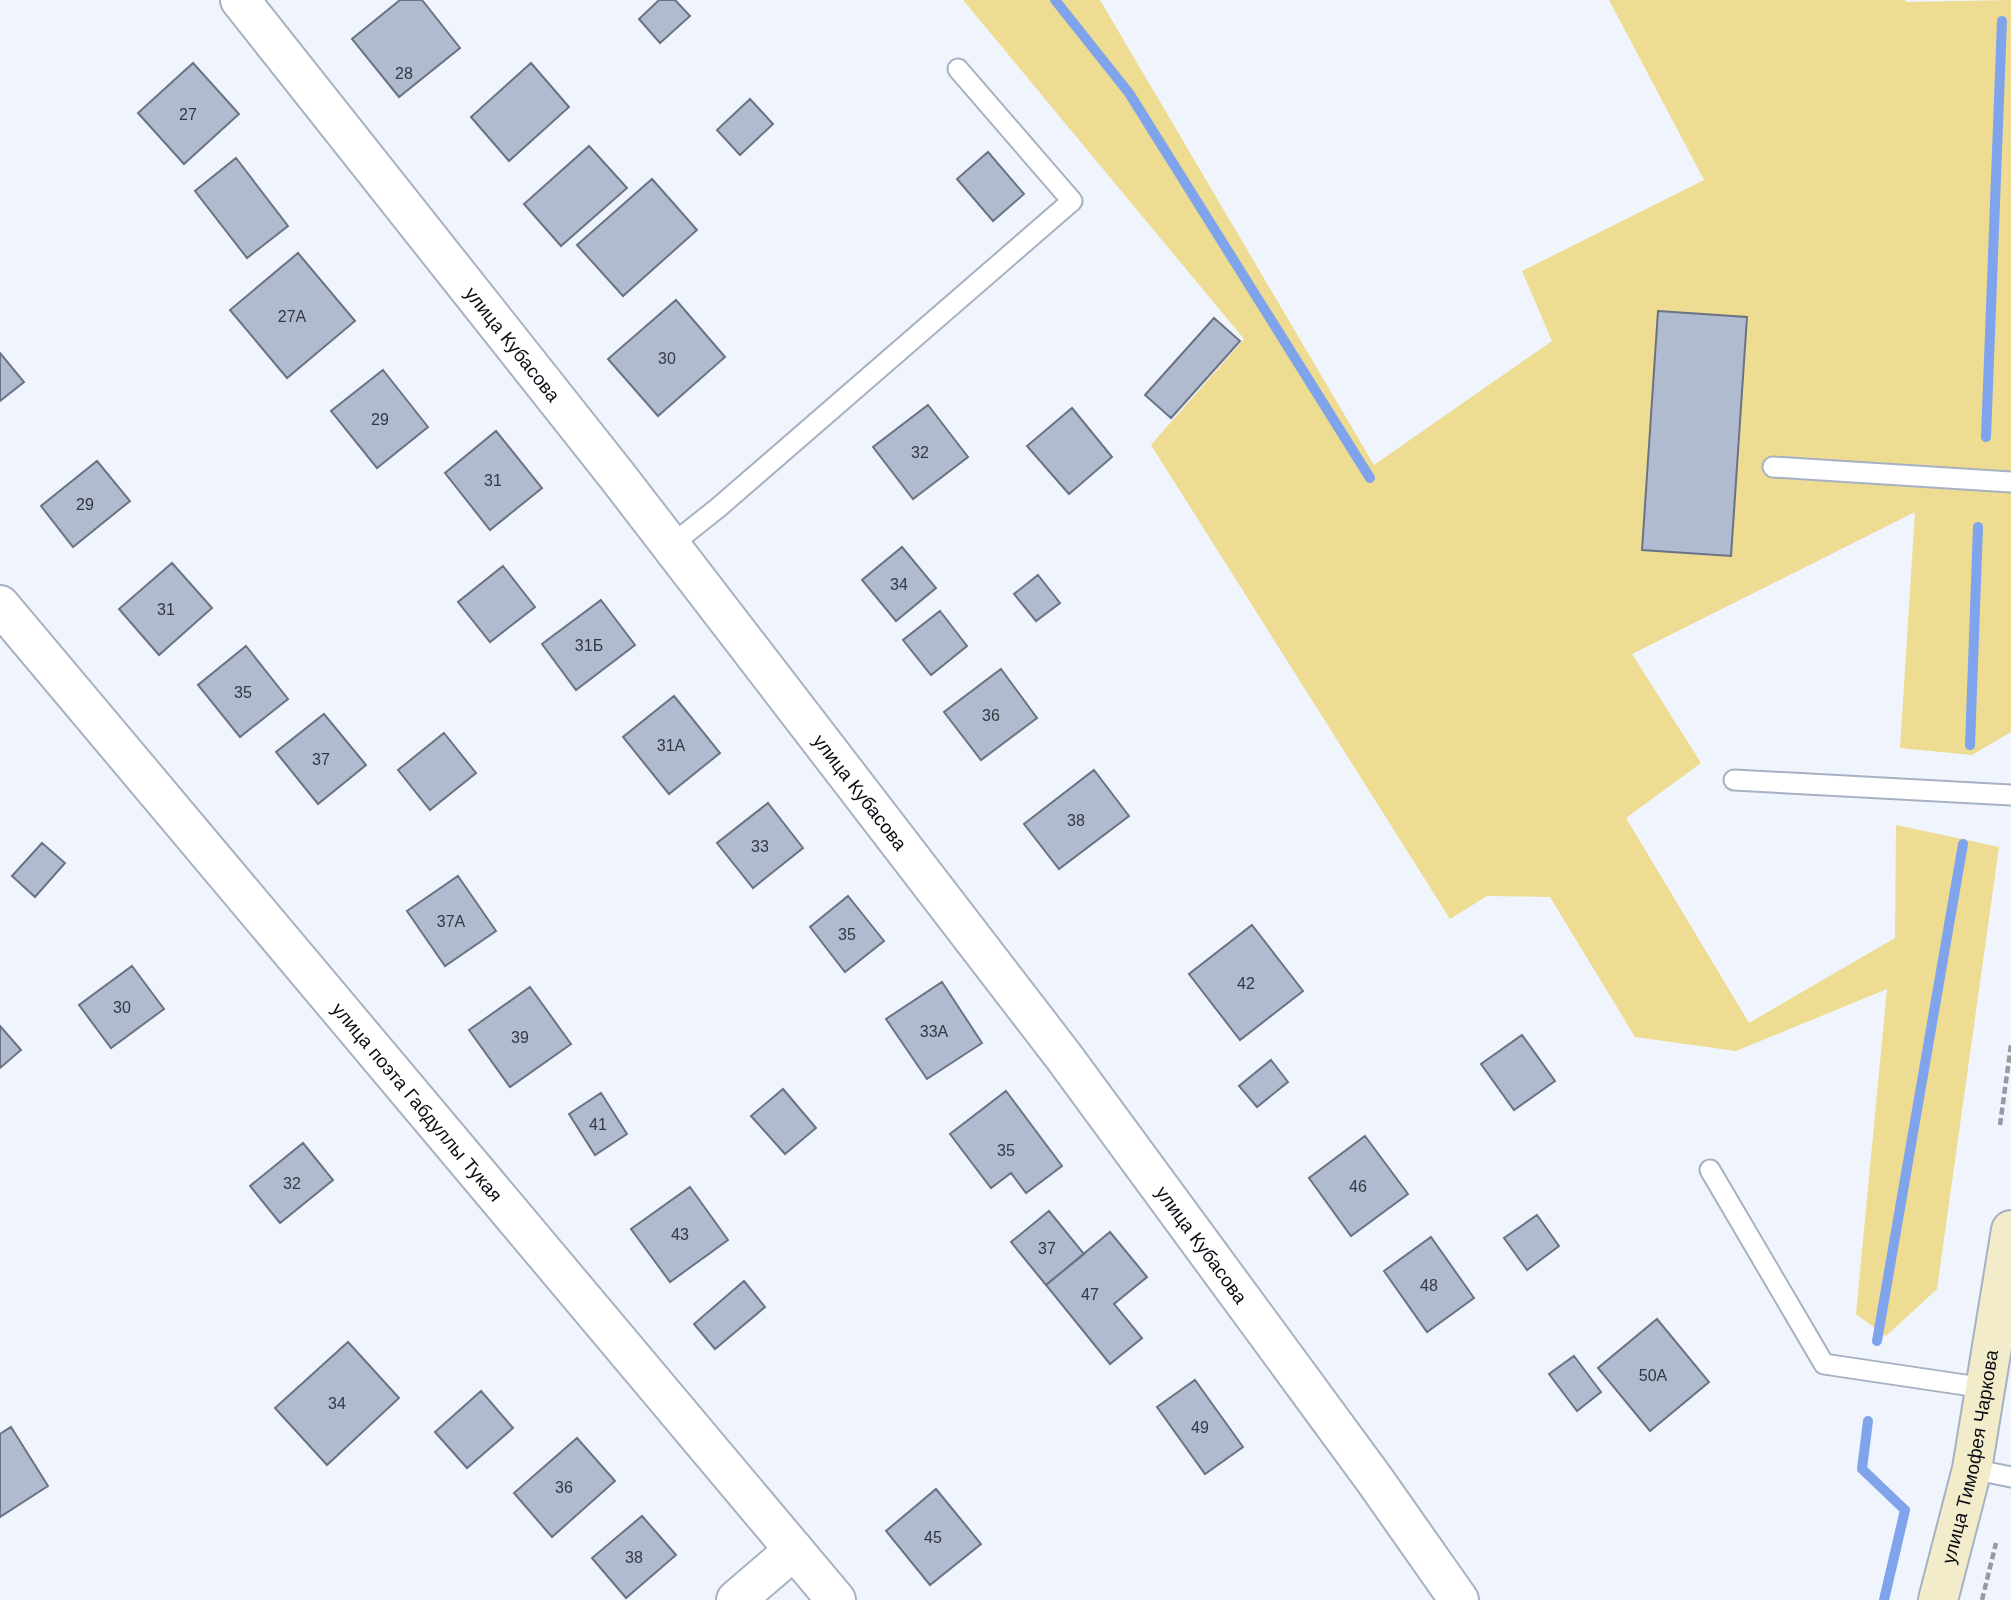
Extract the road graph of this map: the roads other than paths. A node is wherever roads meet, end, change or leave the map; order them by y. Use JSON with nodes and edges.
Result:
{"nodes":[{"id":1,"x":240,"y":0,"type":"edge"},
{"id":2,"x":958,"y":69,"type":"dead end"},
{"id":3,"x":1773,"y":467,"type":"dead end"},
{"id":4,"x":2011,"y":482,"type":"edge"},
{"id":5,"x":670,"y":546,"type":"junction"},
{"id":6,"x":0,"y":605,"type":"edge"},
{"id":7,"x":1734,"y":780,"type":"dead end"},
{"id":8,"x":2011,"y":795,"type":"edge"},
{"id":9,"x":1710,"y":1170,"type":"dead end"},
{"id":10,"x":2011,"y":1230,"type":"edge"},
{"id":11,"x":1985,"y":1388,"type":"junction"},
{"id":12,"x":1972,"y":1469,"type":"junction"},
{"id":13,"x":2011,"y":1477,"type":"edge"},
{"id":14,"x":794,"y":1550,"type":"junction"},
{"id":15,"x":736,"y":1600,"type":"edge"},
{"id":16,"x":836,"y":1600,"type":"edge"},
{"id":17,"x":1459,"y":1600,"type":"edge"},
{"id":18,"x":1937,"y":1600,"type":"edge"}],
"edges":[{"from":1,"to":5,"type":"street","name":"улица Кубасова"},
{"from":2,"to":5,"type":"lane"},
{"from":3,"to":4,"type":"lane"},
{"from":5,"to":17,"type":"street","name":"улица Кубасова"},
{"from":6,"to":14,"type":"street","name":"улица поэта Габдуллы Тукая"},
{"from":7,"to":8,"type":"lane"},
{"from":9,"to":11,"type":"lane"},
{"from":10,"to":11,"type":"main road","name":"улица Тимофея Чаркова"},
{"from":11,"to":12,"type":"main road","name":"улица Тимофея Чаркова"},
{"from":12,"to":13,"type":"lane"},
{"from":12,"to":18,"type":"main road","name":"улица Тимофея Чаркова"},
{"from":14,"to":15,"type":"street"},
{"from":14,"to":16,"type":"street","name":"улица поэта Габдуллы Тукая"}]}
